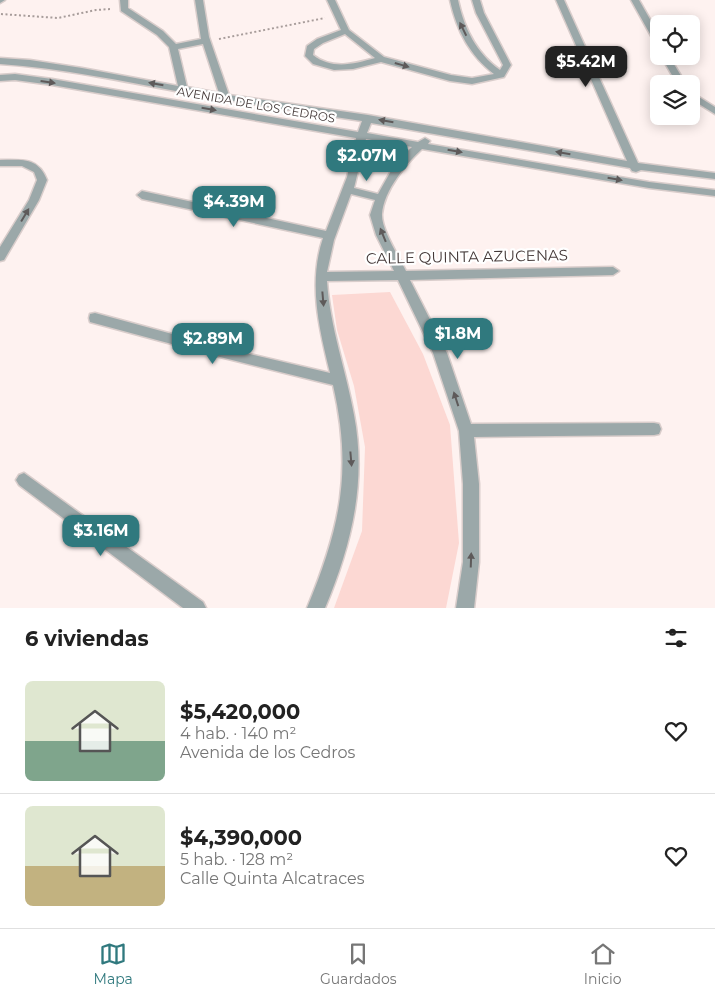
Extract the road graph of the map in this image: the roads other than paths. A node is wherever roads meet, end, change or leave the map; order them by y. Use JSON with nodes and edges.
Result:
{"nodes":[{"id":1,"x":198,"y":0,"type":"edge"},
{"id":2,"x":331,"y":0,"type":"edge"},
{"id":3,"x":454,"y":0,"type":"edge"},
{"id":4,"x":476,"y":0,"type":"edge"},
{"id":5,"x":560,"y":0,"type":"edge"},
{"id":6,"x":635,"y":0,"type":"edge"},
{"id":7,"x":124,"y":4,"type":"edge"},
{"id":8,"x":650,"y":28,"type":"edge"},
{"id":9,"x":346,"y":31,"type":"junction"},
{"id":10,"x":206,"y":41,"type":"junction"},
{"id":11,"x":173,"y":47,"type":"junction"},
{"id":12,"x":381,"y":59,"type":"junction"},
{"id":13,"x":0,"y":62,"type":"edge"},
{"id":14,"x":501,"y":75,"type":"junction"},
{"id":15,"x":0,"y":78,"type":"edge"},
{"id":16,"x":184,"y":89,"type":"junction"},
{"id":17,"x":225,"y":97,"type":"junction"},
{"id":18,"x":700,"y":101,"type":"edge"},
{"id":19,"x":715,"y":111,"type":"edge"},
{"id":20,"x":368,"y":118,"type":"junction"},
{"id":21,"x":436,"y":130,"type":"junction"},
{"id":22,"x":360,"y":136,"type":"junction"},
{"id":23,"x":420,"y":145,"type":"junction"},
{"id":24,"x":0,"y":163,"type":"edge"},
{"id":25,"x":634,"y":165,"type":"junction"},
{"id":26,"x":715,"y":176,"type":"edge"},
{"id":27,"x":642,"y":183,"type":"junction"},
{"id":28,"x":348,"y":190,"type":"junction"},
{"id":29,"x":715,"y":193,"type":"edge"},
{"id":30,"x":142,"y":195,"type":"dead end"},
{"id":31,"x":381,"y":198,"type":"junction"},
{"id":32,"x":331,"y":236,"type":"junction"},
{"id":33,"x":0,"y":257,"type":"edge"},
{"id":34,"x":613,"y":271,"type":"dead end"},
{"id":35,"x":402,"y":274,"type":"junction"},
{"id":36,"x":321,"y":276,"type":"junction"},
{"id":37,"x":95,"y":318,"type":"dead end"},
{"id":38,"x":339,"y":381,"type":"junction"},
{"id":39,"x":654,"y":429,"type":"dead end"},
{"id":40,"x":466,"y":431,"type":"junction"},
{"id":41,"x":24,"y":480,"type":"dead end"},
{"id":42,"x":197,"y":608,"type":"edge"},
{"id":43,"x":316,"y":608,"type":"edge"},
{"id":44,"x":465,"y":608,"type":"edge"}],
"edges":[{"from":1,"to":10,"type":"street"},
{"from":2,"to":9,"type":"street"},
{"from":14,"to":3,"type":"street","one_way":true},
{"from":4,"to":14,"type":"street"},
{"from":5,"to":25,"type":"street"},
{"from":6,"to":8,"type":"street"},
{"from":7,"to":11,"type":"street"},
{"from":9,"to":12,"type":"street"},
{"from":9,"to":12,"type":"street"},
{"from":10,"to":11,"type":"street"},
{"from":10,"to":17,"type":"street"},
{"from":11,"to":16,"type":"street"},
{"from":12,"to":14,"type":"street","one_way":true},
{"from":16,"to":13,"type":"street","name":"AVENIDA DE LOS CEDROS","one_way":true},
{"from":15,"to":22,"type":"street","name":"AVENIDA DE LOS CEDROS","one_way":true},
{"from":16,"to":17,"type":"street","name":"AVENIDA DE LOS CEDROS"},
{"from":17,"to":20,"type":"street","name":"AVENIDA DE LOS CEDROS"},
{"from":18,"to":19,"type":"street"},
{"from":21,"to":20,"type":"street","name":"AVENIDA DE LOS CEDROS","one_way":true},
{"from":20,"to":22,"type":"street"},
{"from":21,"to":23,"type":"street"},
{"from":25,"to":21,"type":"street","name":"AVENIDA DE LOS CEDROS","one_way":true},
{"from":22,"to":23,"type":"street","name":"AVENIDA DE LOS CEDROS"},
{"from":22,"to":28,"type":"street"},
{"from":23,"to":27,"type":"street","name":"AVENIDA DE LOS CEDROS","one_way":true},
{"from":23,"to":31,"type":"street"},
{"from":33,"to":24,"type":"street","one_way":true},
{"from":25,"to":26,"type":"street","name":"AVENIDA DE LOS CEDROS"},
{"from":25,"to":27,"type":"street"},
{"from":27,"to":29,"type":"street","name":"AVENIDA DE LOS CEDROS"},
{"from":28,"to":31,"type":"street"},
{"from":28,"to":32,"type":"street"},
{"from":30,"to":32,"type":"street"},
{"from":35,"to":31,"type":"street","one_way":true},
{"from":32,"to":36,"type":"street"},
{"from":34,"to":35,"type":"street","name":"CALLE QUINTA AZUCENAS"},
{"from":35,"to":36,"type":"street","name":"CALLE QUINTA AZUCENAS"},
{"from":40,"to":35,"type":"street","one_way":true},
{"from":36,"to":38,"type":"street","one_way":true},
{"from":37,"to":38,"type":"street"},
{"from":38,"to":43,"type":"street","one_way":true},
{"from":39,"to":40,"type":"street"},
{"from":44,"to":40,"type":"street","one_way":true},
{"from":41,"to":42,"type":"street"}]}
